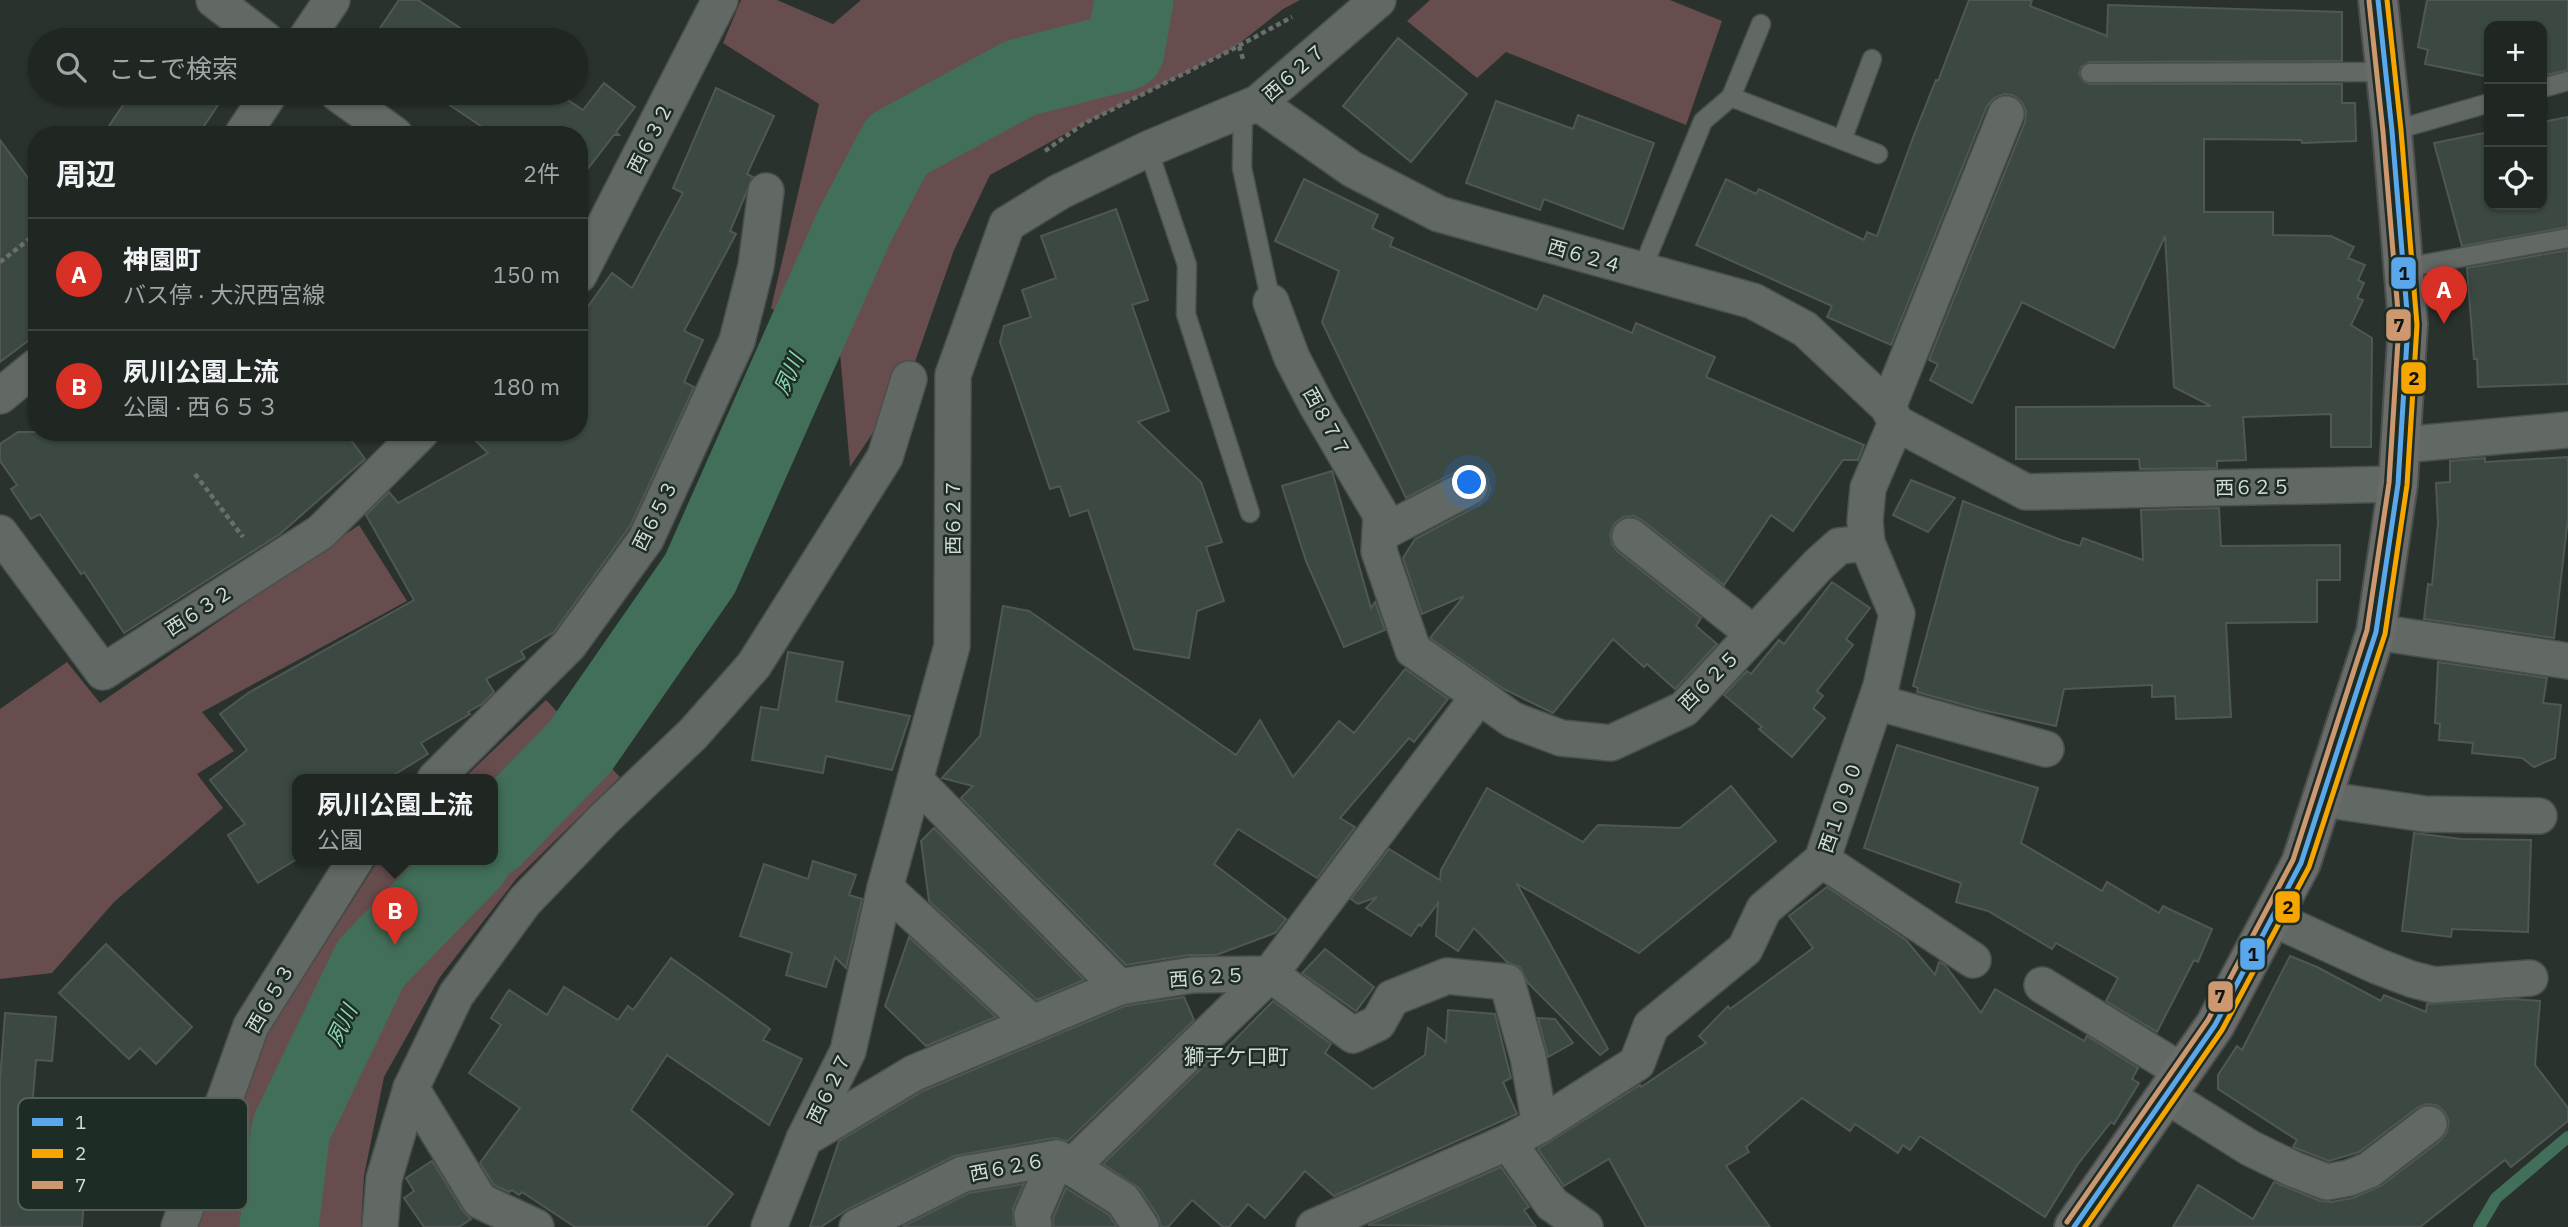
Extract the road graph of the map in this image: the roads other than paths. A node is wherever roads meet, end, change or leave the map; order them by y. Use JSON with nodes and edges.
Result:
{"nodes":[{"id":1,"x":214,"y":0,"type":"edge"},
{"id":2,"x":332,"y":0,"type":"edge"},
{"id":3,"x":720,"y":0,"type":"edge"},
{"id":4,"x":1378,"y":0,"type":"edge"},
{"id":5,"x":2378,"y":0,"type":"edge"},
{"id":6,"x":1760,"y":24,"type":"dead end"},
{"id":7,"x":250,"y":28,"type":"edge"},
{"id":8,"x":313,"y":28,"type":"edge"},
{"id":9,"x":1872,"y":59,"type":"dead end"},
{"id":10,"x":2386,"y":72,"type":"junction"},
{"id":11,"x":2090,"y":73,"type":"dead end"},
{"id":12,"x":2568,"y":81,"type":"edge"},
{"id":13,"x":2547,"y":87,"type":"edge"},
{"id":14,"x":1731,"y":97,"type":"junction"},
{"id":15,"x":2484,"y":104,"type":"edge"},
{"id":16,"x":262,"y":105,"type":"edge"},
{"id":17,"x":354,"y":105,"type":"edge"},
{"id":18,"x":1250,"y":106,"type":"junction"},
{"id":19,"x":2006,"y":114,"type":"dead end"},
{"id":20,"x":248,"y":126,"type":"edge"},
{"id":21,"x":383,"y":126,"type":"edge"},
{"id":22,"x":2392,"y":131,"type":"junction"},
{"id":23,"x":1842,"y":140,"type":"junction"},
{"id":24,"x":1148,"y":149,"type":"junction"},
{"id":25,"x":1878,"y":154,"type":"dead end"},
{"id":26,"x":766,"y":191,"type":"dead end"},
{"id":27,"x":2568,"y":238,"type":"edge"},
{"id":28,"x":588,"y":256,"type":"edge"},
{"id":29,"x":2403,"y":268,"type":"junction"},
{"id":30,"x":1642,"y":272,"type":"junction"},
{"id":31,"x":1271,"y":302,"type":"joint"},
{"id":32,"x":28,"y":373,"type":"edge"},
{"id":33,"x":909,"y":379,"type":"dead end"},
{"id":34,"x":0,"y":396,"type":"edge"},
{"id":35,"x":1892,"y":415,"type":"junction"},
{"id":36,"x":2568,"y":430,"type":"edge"},
{"id":37,"x":412,"y":441,"type":"edge"},
{"id":38,"x":2401,"y":445,"type":"junction"},
{"id":39,"x":2398,"y":484,"type":"junction"},
{"id":40,"x":1470,"y":487,"type":"dead end"},
{"id":41,"x":1250,"y":513,"type":"dead end"},
{"id":42,"x":0,"y":533,"type":"edge"},
{"id":43,"x":1380,"y":534,"type":"junction"},
{"id":44,"x":1630,"y":536,"type":"dead end"},
{"id":45,"x":1867,"y":543,"type":"junction"},
{"id":46,"x":2376,"y":632,"type":"junction"},
{"id":47,"x":1754,"y":634,"type":"junction"},
{"id":48,"x":2568,"y":660,"type":"edge"},
{"id":49,"x":1479,"y":696,"type":"junction"},
{"id":50,"x":1876,"y":702,"type":"junction"},
{"id":51,"x":2046,"y":750,"type":"dead end"},
{"id":52,"x":440,"y":774,"type":"edge"},
{"id":53,"x":915,"y":780,"type":"junction"},
{"id":54,"x":2322,"y":799,"type":"junction"},
{"id":55,"x":2539,"y":816,"type":"dead end"},
{"id":56,"x":1822,"y":860,"type":"junction"},
{"id":57,"x":352,"y":865,"type":"edge"},
{"id":58,"x":885,"y":888,"type":"junction"},
{"id":59,"x":2272,"y":918,"type":"junction"},
{"id":60,"x":1973,"y":960,"type":"dead end"},
{"id":61,"x":1270,"y":974,"type":"junction"},
{"id":62,"x":2530,"y":978,"type":"dead end"},
{"id":63,"x":2042,"y":985,"type":"dead end"},
{"id":64,"x":1119,"y":987,"type":"junction"},
{"id":65,"x":1031,"y":1022,"type":"junction"},
{"id":66,"x":2175,"y":1084,"type":"junction"},
{"id":67,"x":411,"y":1088,"type":"junction"},
{"id":68,"x":225,"y":1098,"type":"edge"},
{"id":69,"x":2429,"y":1124,"type":"dead end"},
{"id":70,"x":1540,"y":1125,"type":"junction"},
{"id":71,"x":804,"y":1139,"type":"junction"},
{"id":72,"x":1508,"y":1142,"type":"junction"},
{"id":73,"x":1064,"y":1162,"type":"junction"},
{"id":74,"x":185,"y":1210,"type":"edge"},
{"id":75,"x":179,"y":1227,"type":"edge"},
{"id":76,"x":380,"y":1227,"type":"edge"},
{"id":77,"x":536,"y":1227,"type":"edge"},
{"id":78,"x":769,"y":1227,"type":"edge"},
{"id":79,"x":857,"y":1227,"type":"edge"},
{"id":80,"x":1034,"y":1227,"type":"edge"},
{"id":81,"x":1141,"y":1227,"type":"edge"},
{"id":82,"x":1314,"y":1227,"type":"edge"},
{"id":83,"x":1585,"y":1227,"type":"edge"},
{"id":84,"x":2074,"y":1227,"type":"edge"}],
"edges":[{"from":1,"to":7,"type":"street"},
{"from":2,"to":8,"type":"street"},
{"from":3,"to":28,"type":"street","name":"西６３２"},
{"from":4,"to":18,"type":"street","name":"西６２７"},
{"from":5,"to":10,"type":"main road"},
{"from":6,"to":14,"type":"lane"},
{"from":9,"to":23,"type":"lane"},
{"from":10,"to":11,"type":"lane"},
{"from":10,"to":22,"type":"main road"},
{"from":12,"to":13,"type":"lane"},
{"from":14,"to":23,"type":"lane"},
{"from":14,"to":30,"type":"lane"},
{"from":15,"to":22,"type":"lane"},
{"from":16,"to":20,"type":"street"},
{"from":17,"to":21,"type":"street"},
{"from":18,"to":24,"type":"street","name":"西６２７"},
{"from":18,"to":30,"type":"street","name":"西６２４"},
{"from":18,"to":31,"type":"lane","name":"西８７７"},
{"from":19,"to":35,"type":"street"},
{"from":22,"to":29,"type":"main road"},
{"from":23,"to":25,"type":"lane"},
{"from":24,"to":41,"type":"lane"},
{"from":24,"to":53,"type":"street","name":"西６２７"},
{"from":26,"to":52,"type":"street","name":"西６５３"},
{"from":27,"to":29,"type":"lane"},
{"from":29,"to":38,"type":"main road"},
{"from":30,"to":35,"type":"street","name":"西６２４"},
{"from":31,"to":43,"type":"street","name":"西８７７"},
{"from":32,"to":34,"type":"street"},
{"from":33,"to":67,"type":"street"},
{"from":35,"to":39,"type":"street","name":"西６２５"},
{"from":35,"to":45,"type":"street"},
{"from":36,"to":38,"type":"street"},
{"from":37,"to":42,"type":"street","name":"西６３２"},
{"from":38,"to":39,"type":"main road"},
{"from":39,"to":46,"type":"main road"},
{"from":40,"to":43,"type":"street"},
{"from":43,"to":49,"type":"street","name":"西８７７"},
{"from":44,"to":47,"type":"street"},
{"from":45,"to":47,"type":"street","name":"西６２５"},
{"from":45,"to":50,"type":"street","name":"西１０９０"},
{"from":46,"to":48,"type":"street"},
{"from":46,"to":54,"type":"main road"},
{"from":47,"to":49,"type":"street","name":"西６２５"},
{"from":49,"to":61,"type":"street","name":"西６２５"},
{"from":50,"to":51,"type":"street"},
{"from":50,"to":56,"type":"street","name":"西１０９０"},
{"from":53,"to":58,"type":"street","name":"西６２７"},
{"from":53,"to":64,"type":"street"},
{"from":54,"to":55,"type":"street"},
{"from":54,"to":59,"type":"main road"},
{"from":56,"to":60,"type":"street"},
{"from":56,"to":70,"type":"street","name":"西１０９０"},
{"from":57,"to":68,"type":"street","name":"西６５３"},
{"from":58,"to":65,"type":"street"},
{"from":58,"to":71,"type":"street","name":"西６２７"},
{"from":59,"to":62,"type":"street"},
{"from":59,"to":66,"type":"main road"},
{"from":61,"to":64,"type":"street","name":"西６２５"},
{"from":61,"to":70,"type":"street"},
{"from":61,"to":73,"type":"street"},
{"from":63,"to":66,"type":"street"},
{"from":64,"to":65,"type":"street","name":"西６２５"},
{"from":65,"to":71,"type":"street","name":"西６２５"},
{"from":66,"to":69,"type":"street"},
{"from":66,"to":84,"type":"main road"},
{"from":67,"to":76,"type":"street"},
{"from":67,"to":77,"type":"street"},
{"from":70,"to":72,"type":"street","name":"西１０９０"},
{"from":71,"to":78,"type":"street","name":"西６２７"},
{"from":72,"to":82,"type":"street","name":"西１０９０"},
{"from":72,"to":83,"type":"street"},
{"from":73,"to":79,"type":"street","name":"西６２６"},
{"from":73,"to":80,"type":"street"},
{"from":73,"to":81,"type":"street","name":"西６２６"},
{"from":74,"to":75,"type":"street","name":"西６５３"}]}
